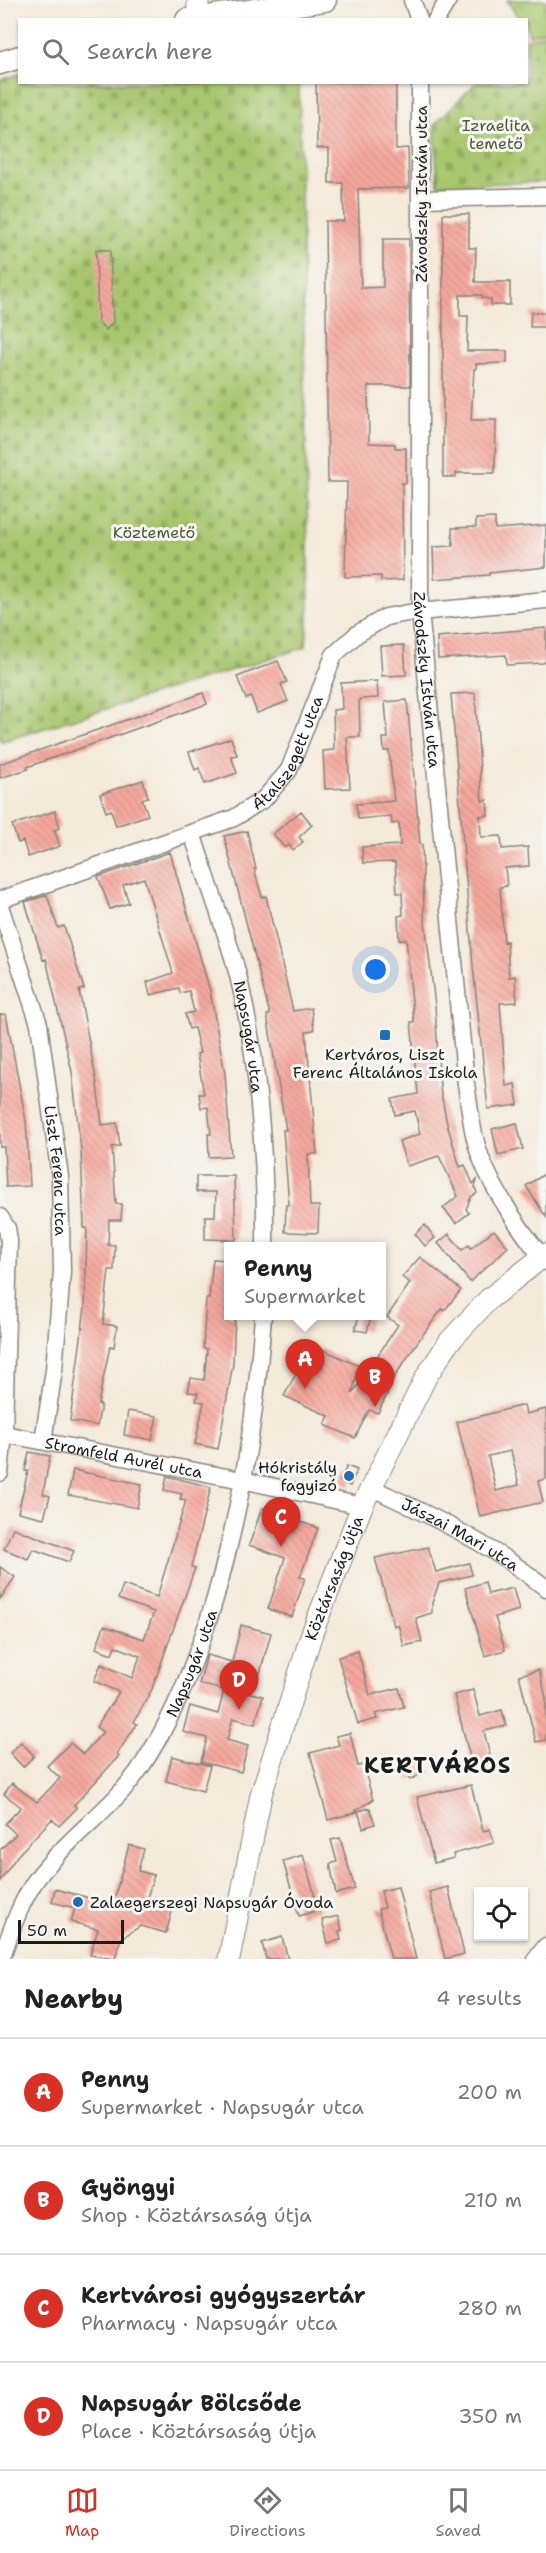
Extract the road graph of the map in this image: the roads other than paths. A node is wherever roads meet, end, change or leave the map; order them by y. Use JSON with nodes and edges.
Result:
{"nodes":[{"id":1,"x":325,"y":0,"type":"edge"},
{"id":2,"x":412,"y":0,"type":"edge"},
{"id":3,"x":448,"y":0,"type":"edge"},
{"id":4,"x":296,"y":1,"type":"edge"},
{"id":5,"x":194,"y":12,"type":"edge"},
{"id":6,"x":418,"y":18,"type":"edge"},
{"id":7,"x":437,"y":18,"type":"edge"},
{"id":8,"x":18,"y":58,"type":"edge"},
{"id":9,"x":0,"y":63,"type":"edge"},
{"id":10,"x":420,"y":84,"type":"edge"},
{"id":11,"x":546,"y":196,"type":"edge"},
{"id":12,"x":421,"y":199,"type":"junction"},
{"id":13,"x":546,"y":600,"type":"edge"},
{"id":14,"x":420,"y":611,"type":"junction"},
{"id":15,"x":192,"y":833,"type":"junction"},
{"id":16,"x":0,"y":900,"type":"edge"},
{"id":17,"x":0,"y":906,"type":"edge"},
{"id":18,"x":2,"y":1218,"type":"edge"},
{"id":19,"x":265,"y":1242,"type":"edge"},
{"id":20,"x":545,"y":1257,"type":"edge"},
{"id":21,"x":263,"y":1320,"type":"edge"},
{"id":22,"x":4,"y":1434,"type":"junction"},
{"id":23,"x":43,"y":1441,"type":"junction"},
{"id":24,"x":0,"y":1473,"type":"edge"},
{"id":25,"x":242,"y":1480,"type":"junction"},
{"id":26,"x":366,"y":1497,"type":"junction"},
{"id":27,"x":546,"y":1588,"type":"edge"},
{"id":28,"x":546,"y":1946,"type":"edge"},
{"id":29,"x":1,"y":1959,"type":"edge"},
{"id":30,"x":229,"y":1959,"type":"edge"},
{"id":31,"x":536,"y":1959,"type":"edge"}],
"edges":[{"from":1,"to":4,"type":"main road"},
{"from":2,"to":6,"type":"street"},
{"from":3,"to":7,"type":"street"},
{"from":4,"to":5,"type":"main road"},
{"from":8,"to":9,"type":"main road"},
{"from":10,"to":12,"type":"street","name":"Závodszky István utca"},
{"from":11,"to":12,"type":"street"},
{"from":12,"to":14,"type":"street","name":"Závodszky István utca"},
{"from":13,"to":14,"type":"street","name":"Átalszegett utca"},
{"from":14,"to":15,"type":"street","name":"Átalszegett utca"},
{"from":14,"to":20,"type":"street","name":"Závodszky István utca"},
{"from":15,"to":16,"type":"street","name":"Átalszegett utca"},
{"from":15,"to":19,"type":"street","name":"Napsugár utca"},
{"from":17,"to":23,"type":"street","name":"Liszt Ferenc utca"},
{"from":18,"to":22,"type":"street"},
{"from":20,"to":26,"type":"street","name":"Köztársaság útja"},
{"from":21,"to":25,"type":"street","name":"Napsugár utca"},
{"from":22,"to":23,"type":"street","name":"Stromfeld Aurél utca"},
{"from":22,"to":24,"type":"street"},
{"from":23,"to":25,"type":"street","name":"Stromfeld Aurél utca"},
{"from":25,"to":26,"type":"street","name":"Stromfeld Aurél utca"},
{"from":25,"to":29,"type":"street","name":"Napsugár utca"},
{"from":26,"to":27,"type":"street","name":"Jászai Mari utca"},
{"from":26,"to":30,"type":"street","name":"Köztársaság útja"},
{"from":28,"to":31,"type":"street"}]}
